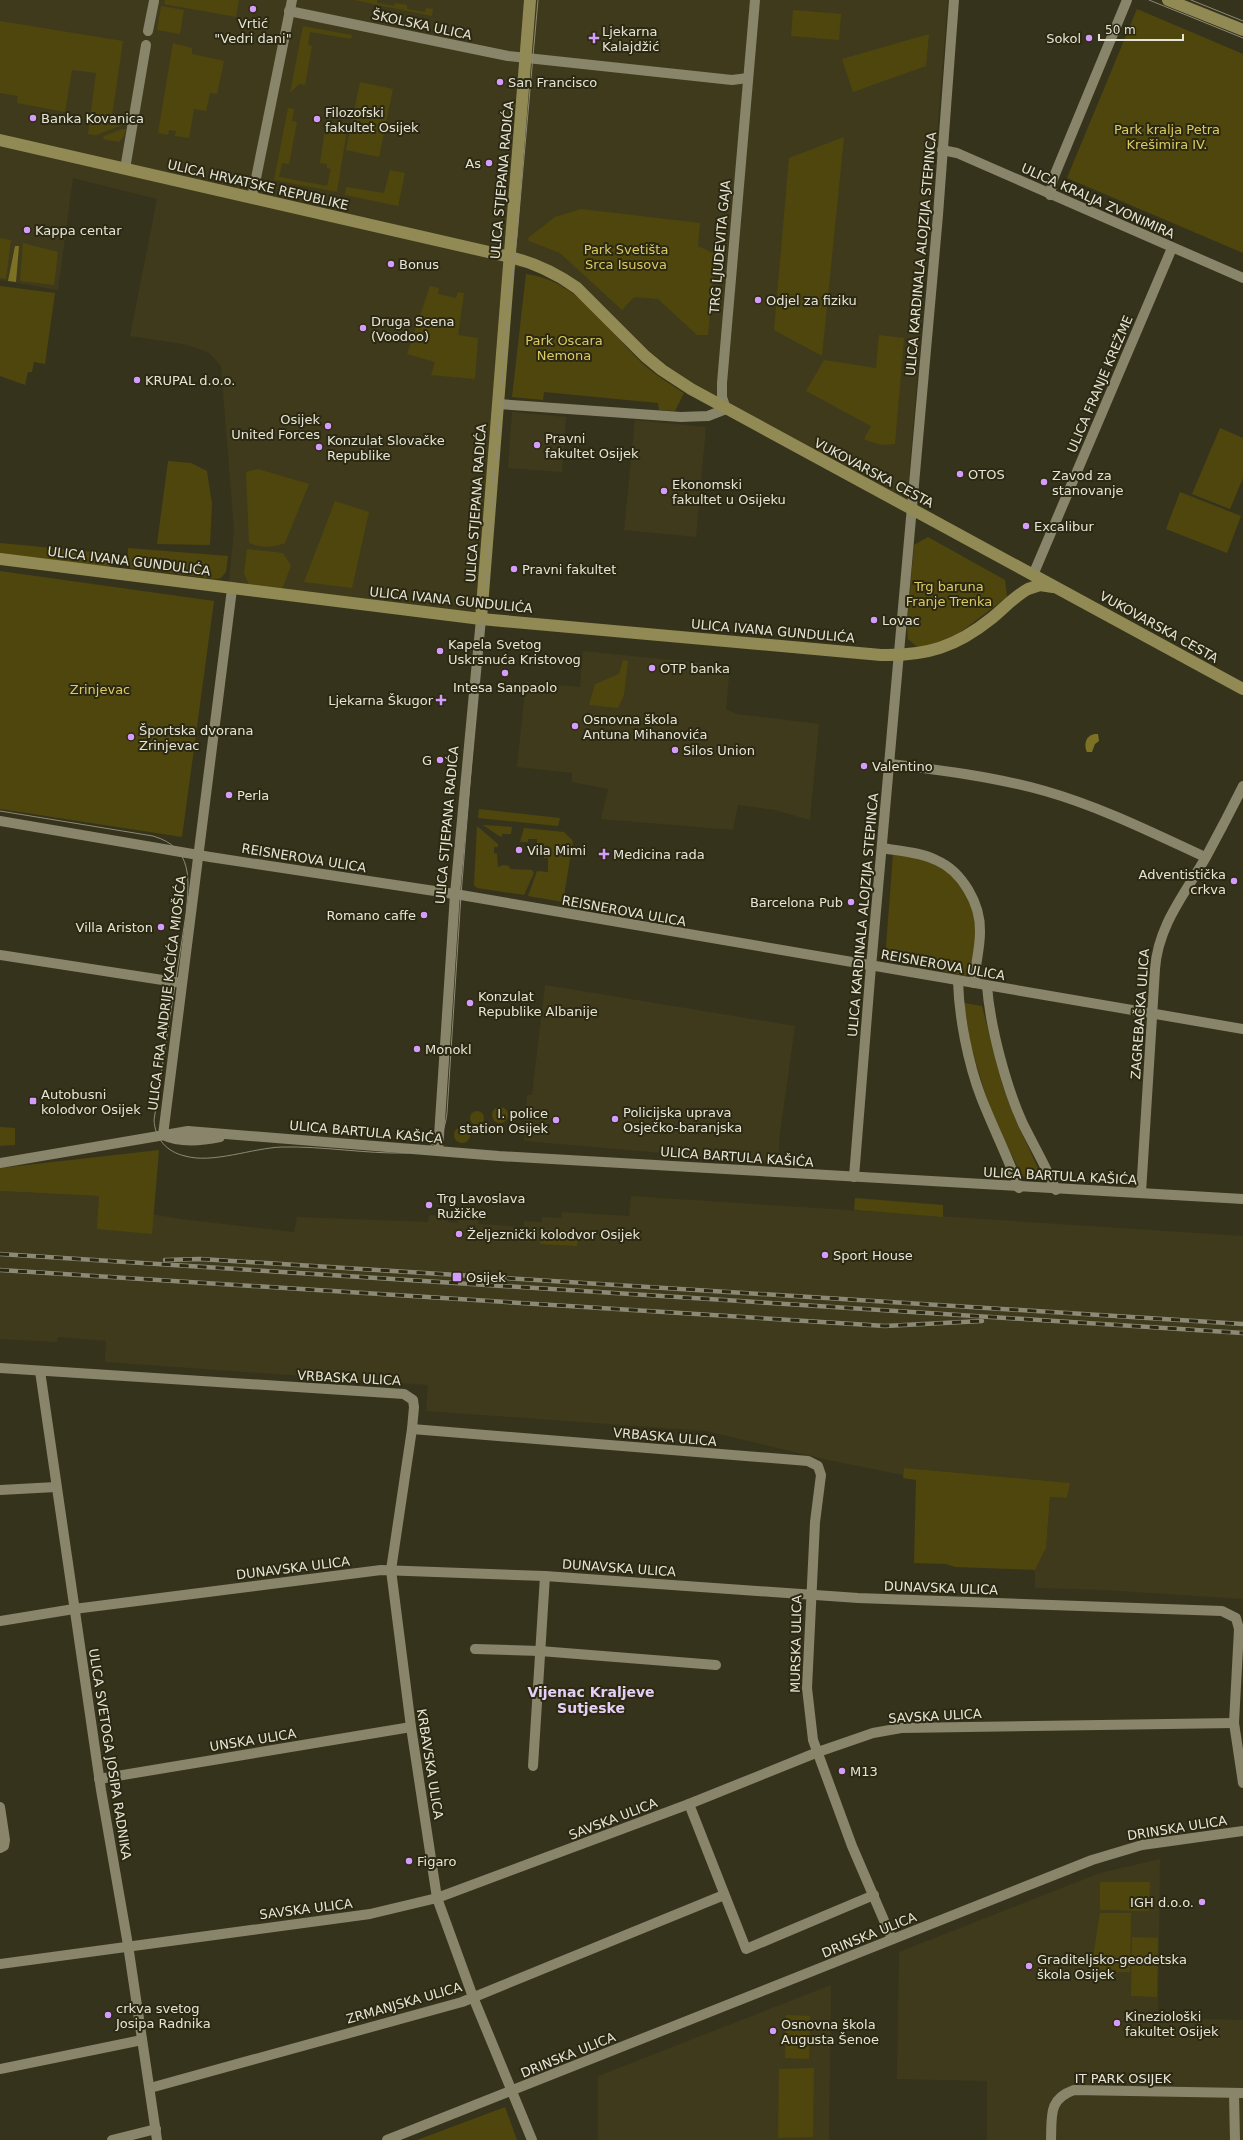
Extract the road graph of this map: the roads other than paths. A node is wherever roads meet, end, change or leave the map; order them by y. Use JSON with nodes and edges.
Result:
{"nodes":[{"id":1,"x":152,"y":0,"type":"edge"},
{"id":2,"x":292,"y":0,"type":"edge"},
{"id":3,"x":530,"y":0,"type":"edge"},
{"id":4,"x":755,"y":0,"type":"edge"},
{"id":5,"x":954,"y":0,"type":"edge"},
{"id":6,"x":1127,"y":0,"type":"edge"},
{"id":7,"x":1168,"y":0,"type":"edge"},
{"id":8,"x":289,"y":11,"type":"junction"},
{"id":9,"x":1243,"y":30,"type":"edge"},
{"id":10,"x":148,"y":31,"type":"dead end"},
{"id":11,"x":146,"y":45,"type":"dead end"},
{"id":12,"x":526,"y":59,"type":"junction"},
{"id":13,"x":748,"y":78,"type":"junction"},
{"id":14,"x":0,"y":140,"type":"edge"},
{"id":15,"x":942,"y":150,"type":"junction"},
{"id":16,"x":125,"y":169,"type":"junction"},
{"id":17,"x":1050,"y":195,"type":"junction"},
{"id":18,"x":252,"y":198,"type":"junction"},
{"id":19,"x":1172,"y":248,"type":"junction"},
{"id":20,"x":510,"y":257,"type":"junction"},
{"id":21,"x":1243,"y":278,"type":"edge"},
{"id":22,"x":498,"y":404,"type":"junction"},
{"id":23,"x":726,"y":409,"type":"junction"},
{"id":24,"x":912,"y":509,"type":"junction"},
{"id":25,"x":0,"y":559,"type":"edge"},
{"id":26,"x":1033,"y":574,"type":"junction"},
{"id":27,"x":1058,"y":588,"type":"junction"},
{"id":28,"x":232,"y":589,"type":"junction"},
{"id":29,"x":481,"y":619,"type":"junction"},
{"id":30,"x":900,"y":655,"type":"junction"},
{"id":31,"x":1243,"y":689,"type":"edge"},
{"id":32,"x":890,"y":764,"type":"junction"},
{"id":33,"x":1243,"y":786,"type":"edge"},
{"id":34,"x":0,"y":821,"type":"edge"},
{"id":35,"x":882,"y":848,"type":"junction"},
{"id":36,"x":198,"y":855,"type":"junction"},
{"id":37,"x":1205,"y":857,"type":"junction"},
{"id":38,"x":455,"y":894,"type":"junction"},
{"id":39,"x":0,"y":955,"type":"edge"},
{"id":40,"x":871,"y":966,"type":"junction"},
{"id":41,"x":958,"y":981,"type":"junction"},
{"id":42,"x":182,"y":983,"type":"junction"},
{"id":43,"x":974,"y":983,"type":"junction"},
{"id":44,"x":987,"y":986,"type":"junction"},
{"id":45,"x":1153,"y":1014,"type":"junction"},
{"id":46,"x":1243,"y":1029,"type":"edge"},
{"id":47,"x":163,"y":1135,"type":"junction"},
{"id":48,"x":438,"y":1151,"type":"junction"},
{"id":49,"x":0,"y":1163,"type":"edge"},
{"id":50,"x":854,"y":1177,"type":"junction"},
{"id":51,"x":1019,"y":1188,"type":"junction"},
{"id":52,"x":1056,"y":1190,"type":"junction"},
{"id":53,"x":1141,"y":1193,"type":"junction"},
{"id":54,"x":1243,"y":1200,"type":"edge"},
{"id":55,"x":0,"y":1368,"type":"edge"},
{"id":56,"x":40,"y":1372,"type":"junction"},
{"id":57,"x":412,"y":1429,"type":"junction"},
{"id":58,"x":808,"y":1461,"type":"joint"},
{"id":59,"x":56,"y":1487,"type":"junction"},
{"id":60,"x":0,"y":1490,"type":"edge"},
{"id":61,"x":391,"y":1570,"type":"junction"},
{"id":62,"x":546,"y":1576,"type":"junction"},
{"id":63,"x":810,"y":1595,"type":"junction"},
{"id":64,"x":74,"y":1609,"type":"junction"},
{"id":65,"x":0,"y":1621,"type":"edge"},
{"id":66,"x":476,"y":1649,"type":"dead end"},
{"id":67,"x":540,"y":1651,"type":"junction"},
{"id":68,"x":716,"y":1665,"type":"dead end"},
{"id":69,"x":1234,"y":1723,"type":"junction"},
{"id":70,"x":410,"y":1727,"type":"junction"},
{"id":71,"x":818,"y":1752,"type":"junction"},
{"id":72,"x":533,"y":1766,"type":"dead end"},
{"id":73,"x":99,"y":1779,"type":"junction"},
{"id":74,"x":1243,"y":1783,"type":"edge"},
{"id":75,"x":689,"y":1804,"type":"junction"},
{"id":76,"x":0,"y":1807,"type":"edge"},
{"id":77,"x":1243,"y":1831,"type":"edge"},
{"id":78,"x":0,"y":1848,"type":"edge"},
{"id":79,"x":724,"y":1895,"type":"junction"},
{"id":80,"x":874,"y":1895,"type":"junction"},
{"id":81,"x":437,"y":1898,"type":"junction"},
{"id":82,"x":892,"y":1939,"type":"junction"},
{"id":83,"x":128,"y":1945,"type":"junction"},
{"id":84,"x":0,"y":1964,"type":"edge"},
{"id":85,"x":473,"y":1997,"type":"junction"},
{"id":86,"x":142,"y":2040,"type":"junction"},
{"id":87,"x":0,"y":2069,"type":"edge"},
{"id":88,"x":150,"y":2088,"type":"junction"},
{"id":89,"x":512,"y":2090,"type":"junction"},
{"id":90,"x":1239,"y":2093,"type":"edge"},
{"id":91,"x":156,"y":2129,"type":"junction"},
{"id":92,"x":112,"y":2140,"type":"edge"},
{"id":93,"x":157,"y":2140,"type":"edge"},
{"id":94,"x":387,"y":2140,"type":"edge"},
{"id":95,"x":532,"y":2140,"type":"edge"},
{"id":96,"x":1051,"y":2140,"type":"edge"},
{"id":97,"x":1235,"y":2140,"type":"edge"}],
"edges":[{"from":1,"to":10,"type":"street"},
{"from":2,"to":8,"type":"street"},
{"from":3,"to":12,"type":"street","name":"ULICA STJEPANA RADIĆA"},
{"from":4,"to":13,"type":"street","name":"TRG LJUDEVITA GAJA"},
{"from":5,"to":15,"type":"street","name":"ULICA KARDINALA ALOJZIJA STEPINCA"},
{"from":6,"to":17,"type":"street"},
{"from":7,"to":9,"type":"street"},
{"from":8,"to":12,"type":"street","name":"ŠKOLSKA ULICA"},
{"from":8,"to":18,"type":"street"},
{"from":11,"to":16,"type":"street"},
{"from":12,"to":13,"type":"street"},
{"from":12,"to":20,"type":"street","name":"ULICA STJEPANA RADIĆA"},
{"from":13,"to":23,"type":"street","name":"TRG LJUDEVITA GAJA"},
{"from":14,"to":16,"type":"street","name":"ULICA HRVATSKE REPUBLIKE"},
{"from":15,"to":17,"type":"street","name":"ULICA KRALJA ZVONIMIRA"},
{"from":15,"to":24,"type":"street","name":"ULICA KARDINALA ALOJZIJA STEPINCA"},
{"from":16,"to":18,"type":"street","name":"ULICA HRVATSKE REPUBLIKE"},
{"from":17,"to":19,"type":"street","name":"ULICA KRALJA ZVONIMIRA"},
{"from":18,"to":20,"type":"street","name":"ULICA HRVATSKE REPUBLIKE"},
{"from":19,"to":21,"type":"street","name":"ULICA KRALJA ZVONIMIRA"},
{"from":19,"to":26,"type":"street","name":"ULICA FRANJE KREŽME"},
{"from":20,"to":22,"type":"street","name":"ULICA STJEPANA RADIĆA"},
{"from":20,"to":23,"type":"street","name":"VUKOVARSKA CESTA"},
{"from":22,"to":23,"type":"street"},
{"from":22,"to":29,"type":"street","name":"ULICA STJEPANA RADIĆA"},
{"from":23,"to":24,"type":"street","name":"VUKOVARSKA CESTA"},
{"from":24,"to":26,"type":"street","name":"VUKOVARSKA CESTA"},
{"from":24,"to":30,"type":"street"},
{"from":25,"to":28,"type":"street","name":"ULICA IVANA GUNDULIĆA"},
{"from":26,"to":27,"type":"street","name":"VUKOVARSKA CESTA"},
{"from":27,"to":30,"type":"street","name":"ULICA IVANA GUNDULIĆA"},
{"from":27,"to":31,"type":"street","name":"VUKOVARSKA CESTA"},
{"from":28,"to":29,"type":"street","name":"ULICA IVANA GUNDULIĆA"},
{"from":28,"to":36,"type":"street"},
{"from":29,"to":30,"type":"street","name":"ULICA IVANA GUNDULIĆA"},
{"from":29,"to":38,"type":"street","name":"ULICA STJEPANA RADIĆA"},
{"from":30,"to":32,"type":"street","name":"ULICA KARDINALA ALOJZIJA STEPINCA"},
{"from":32,"to":35,"type":"street","name":"ULICA KARDINALA ALOJZIJA STEPINCA"},
{"from":32,"to":37,"type":"street"},
{"from":33,"to":37,"type":"street","name":"ZAGREBAČKA ULICA"},
{"from":34,"to":36,"type":"street","name":"REISNEROVA ULICA"},
{"from":35,"to":40,"type":"street","name":"ULICA KARDINALA ALOJZIJA STEPINCA"},
{"from":35,"to":43,"type":"street"},
{"from":36,"to":38,"type":"street","name":"REISNEROVA ULICA"},
{"from":36,"to":42,"type":"street","name":"ULICA FRA ANDRIJE KAČIĆA MIOŠIĆA"},
{"from":37,"to":45,"type":"street","name":"ZAGREBAČKA ULICA"},
{"from":38,"to":40,"type":"street","name":"REISNEROVA ULICA"},
{"from":38,"to":48,"type":"street","name":"ULICA STJEPANA RADIĆA"},
{"from":39,"to":42,"type":"street"},
{"from":40,"to":41,"type":"street","name":"REISNEROVA ULICA"},
{"from":40,"to":50,"type":"street","name":"ULICA KARDINALA ALOJZIJA STEPINCA"},
{"from":41,"to":43,"type":"street","name":"REISNEROVA ULICA"},
{"from":41,"to":51,"type":"street"},
{"from":42,"to":47,"type":"street","name":"ULICA FRA ANDRIJE KAČIĆA MIOŠIĆA"},
{"from":43,"to":44,"type":"street","name":"REISNEROVA ULICA"},
{"from":44,"to":45,"type":"street","name":"REISNEROVA ULICA"},
{"from":44,"to":52,"type":"street"},
{"from":45,"to":46,"type":"street","name":"REISNEROVA ULICA"},
{"from":45,"to":53,"type":"street","name":"ZAGREBAČKA ULICA"},
{"from":47,"to":48,"type":"street","name":"ULICA BARTULA KAŠIĆA"},
{"from":47,"to":49,"type":"street","name":"ULICA BARTULA KAŠIĆA"},
{"from":48,"to":50,"type":"street","name":"ULICA BARTULA KAŠIĆA"},
{"from":50,"to":51,"type":"street","name":"ULICA BARTULA KAŠIĆA"},
{"from":51,"to":52,"type":"street","name":"ULICA BARTULA KAŠIĆA"},
{"from":52,"to":53,"type":"street","name":"ULICA BARTULA KAŠIĆA"},
{"from":53,"to":54,"type":"street","name":"ULICA BARTULA KAŠIĆA"},
{"from":55,"to":56,"type":"street","name":"VRBASKA ULICA"},
{"from":56,"to":57,"type":"street","name":"VRBASKA ULICA"},
{"from":56,"to":59,"type":"street","name":"ULICA SVETOGA JOSIPA RADNIKA"},
{"from":57,"to":58,"type":"street","name":"VRBASKA ULICA"},
{"from":57,"to":61,"type":"street","name":"KRBAVSKA ULICA"},
{"from":58,"to":63,"type":"street","name":"MURSKA ULICA"},
{"from":59,"to":60,"type":"street"},
{"from":59,"to":64,"type":"street","name":"ULICA SVETOGA JOSIPA RADNIKA"},
{"from":61,"to":62,"type":"street","name":"DUNAVSKA ULICA"},
{"from":61,"to":64,"type":"street","name":"DUNAVSKA ULICA"},
{"from":61,"to":70,"type":"street","name":"KRBAVSKA ULICA"},
{"from":62,"to":63,"type":"street","name":"DUNAVSKA ULICA"},
{"from":62,"to":67,"type":"street"},
{"from":63,"to":69,"type":"street","name":"DUNAVSKA ULICA"},
{"from":63,"to":71,"type":"street","name":"MURSKA ULICA"},
{"from":64,"to":65,"type":"street","name":"DUNAVSKA ULICA"},
{"from":64,"to":73,"type":"street","name":"ULICA SVETOGA JOSIPA RADNIKA"},
{"from":66,"to":67,"type":"street"},
{"from":67,"to":68,"type":"street"},
{"from":67,"to":72,"type":"street"},
{"from":69,"to":71,"type":"street","name":"SAVSKA ULICA"},
{"from":69,"to":74,"type":"street"},
{"from":70,"to":73,"type":"street","name":"UNSKA ULICA"},
{"from":70,"to":81,"type":"street","name":"KRBAVSKA ULICA"},
{"from":71,"to":75,"type":"street","name":"SAVSKA ULICA"},
{"from":71,"to":80,"type":"street","name":"MURSKA ULICA"},
{"from":73,"to":83,"type":"street","name":"ULICA SVETOGA JOSIPA RADNIKA"},
{"from":75,"to":79,"type":"street"},
{"from":75,"to":81,"type":"street","name":"SAVSKA ULICA"},
{"from":76,"to":78,"type":"street"},
{"from":77,"to":82,"type":"street","name":"DRINSKA ULICA"},
{"from":79,"to":80,"type":"street"},
{"from":79,"to":85,"type":"street","name":"ZRMANJSKA ULICA"},
{"from":80,"to":82,"type":"street","name":"MURSKA ULICA"},
{"from":81,"to":83,"type":"street","name":"SAVSKA ULICA"},
{"from":81,"to":85,"type":"street","name":"KRBAVSKA ULICA"},
{"from":82,"to":89,"type":"street","name":"DRINSKA ULICA"},
{"from":83,"to":84,"type":"street","name":"SAVSKA ULICA"},
{"from":83,"to":86,"type":"street","name":"ULICA SVETOGA JOSIPA RADNIKA"},
{"from":85,"to":88,"type":"street","name":"ZRMANJSKA ULICA"},
{"from":85,"to":89,"type":"street","name":"KRBAVSKA ULICA"},
{"from":86,"to":87,"type":"street"},
{"from":86,"to":88,"type":"street","name":"ULICA SVETOGA JOSIPA RADNIKA"},
{"from":88,"to":91,"type":"street","name":"ULICA SVETOGA JOSIPA RADNIKA"},
{"from":89,"to":94,"type":"street","name":"DRINSKA ULICA"},
{"from":89,"to":95,"type":"street","name":"DRINSKA ULICA"},
{"from":90,"to":96,"type":"street","name":"IT PARK OSIJEK"},
{"from":90,"to":97,"type":"street","name":"IT PARK OSIJEK"},
{"from":91,"to":92,"type":"street"},
{"from":91,"to":93,"type":"street","name":"ULICA SVETOGA JOSIPA RADNIKA"}]}
